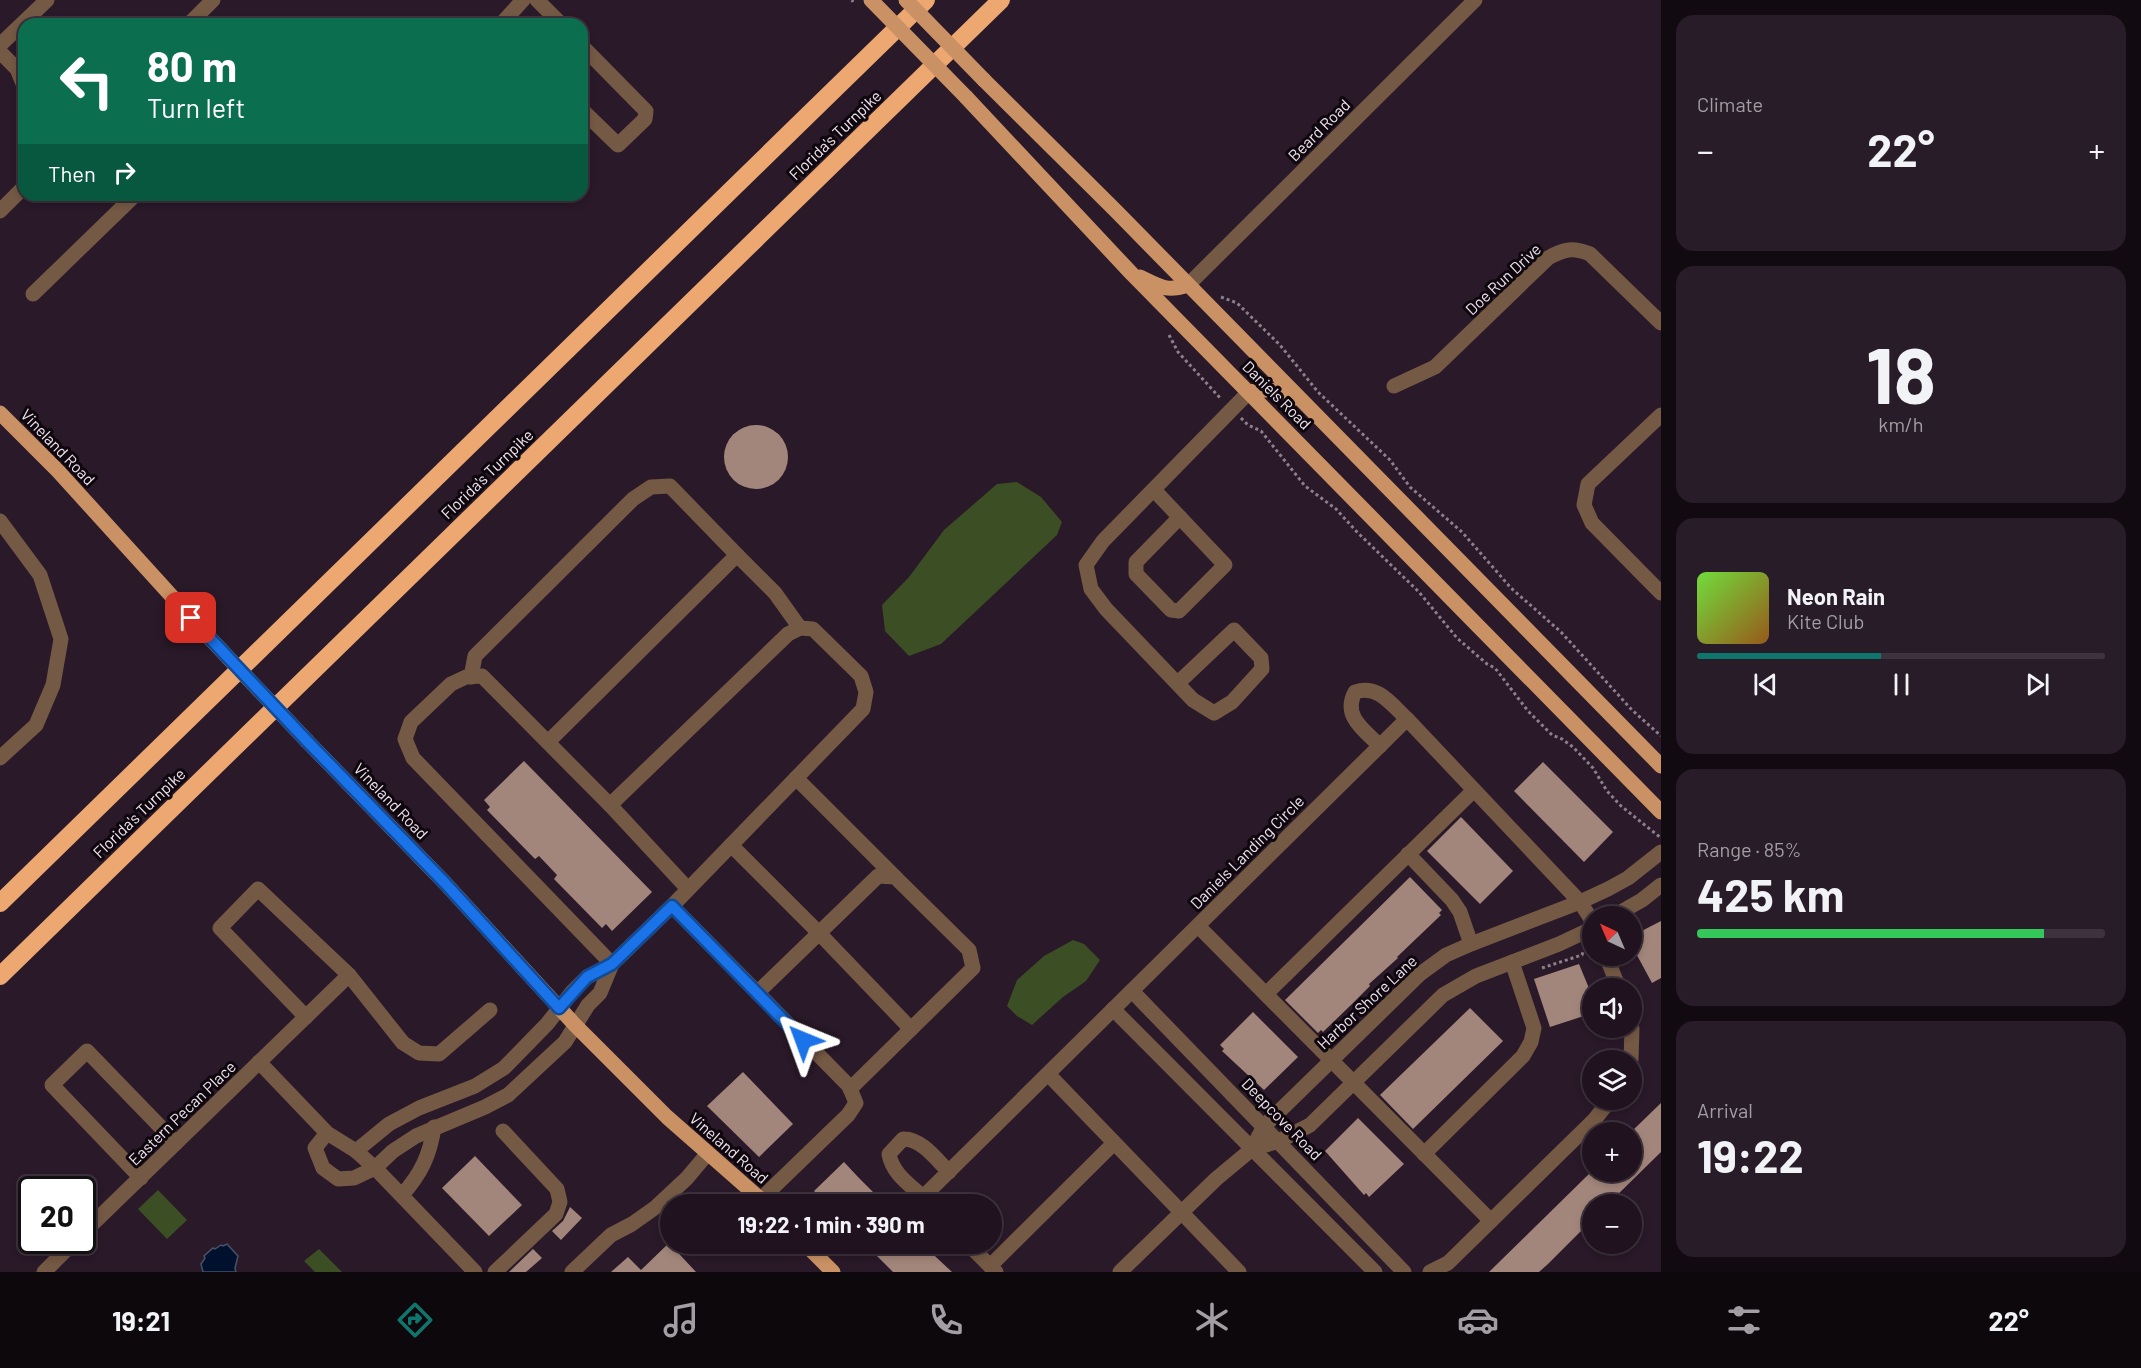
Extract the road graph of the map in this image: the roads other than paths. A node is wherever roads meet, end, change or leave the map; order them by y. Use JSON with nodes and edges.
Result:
{"nodes":[{"id":1,"x":47,"y":0,"type":"edge"},
{"id":2,"x":213,"y":0,"type":"edge"},
{"id":3,"x":524,"y":0,"type":"edge"},
{"id":4,"x":537,"y":0,"type":"edge"},
{"id":5,"x":872,"y":0,"type":"edge"},
{"id":6,"x":906,"y":0,"type":"edge"},
{"id":7,"x":926,"y":0,"type":"edge"},
{"id":8,"x":1001,"y":0,"type":"edge"},
{"id":9,"x":1475,"y":0,"type":"edge"},
{"id":10,"x":28,"y":18,"type":"edge"},
{"id":11,"x":195,"y":18,"type":"edge"},
{"id":12,"x":507,"y":18,"type":"edge"},
{"id":13,"x":555,"y":18,"type":"edge"},
{"id":14,"x":18,"y":28,"type":"edge"},
{"id":15,"x":0,"y":45,"type":"edge"},
{"id":16,"x":0,"y":52,"type":"edge"},
{"id":17,"x":588,"y":52,"type":"edge"},
{"id":18,"x":18,"y":71,"type":"edge"},
{"id":19,"x":588,"y":116,"type":"edge"},
{"id":20,"x":18,"y":193,"type":"edge"},
{"id":21,"x":129,"y":201,"type":"edge"},
{"id":22,"x":0,"y":211,"type":"edge"},
{"id":23,"x":1132,"y":274,"type":"junction"},
{"id":24,"x":1188,"y":285,"type":"junction"},
{"id":25,"x":33,"y":294,"type":"dead end"},
{"id":26,"x":1661,"y":323,"type":"edge"},
{"id":27,"x":1394,"y":386,"type":"dead end"},
{"id":28,"x":1249,"y":392,"type":"junction"},
{"id":29,"x":1304,"y":402,"type":"junction"},
{"id":30,"x":0,"y":413,"type":"edge"},
{"id":31,"x":1661,"y":415,"type":"edge"},
{"id":32,"x":1154,"y":490,"type":"junction"},
{"id":33,"x":1180,"y":518,"type":"junction"},
{"id":34,"x":0,"y":521,"type":"edge"},
{"id":35,"x":737,"y":555,"type":"junction"},
{"id":36,"x":1661,"y":593,"type":"edge"},
{"id":37,"x":800,"y":628,"type":"junction"},
{"id":38,"x":471,"y":676,"type":"junction"},
{"id":39,"x":1178,"y":683,"type":"junction"},
{"id":40,"x":1407,"y":719,"type":"junction"},
{"id":41,"x":548,"y":742,"type":"junction"},
{"id":42,"x":1380,"y":746,"type":"junction"},
{"id":43,"x":0,"y":758,"type":"edge"},
{"id":44,"x":1661,"y":766,"type":"edge"},
{"id":45,"x":796,"y":778,"type":"junction"},
{"id":46,"x":1474,"y":790,"type":"junction"},
{"id":47,"x":610,"y":805,"type":"junction"},
{"id":48,"x":1661,"y":812,"type":"edge"},
{"id":49,"x":731,"y":845,"type":"junction"},
{"id":50,"x":1661,"y":852,"type":"edge"},
{"id":51,"x":1408,"y":854,"type":"junction"},
{"id":52,"x":895,"y":877,"type":"junction"},
{"id":53,"x":1628,"y":878,"type":"junction"},
{"id":54,"x":1661,"y":885,"type":"edge"},
{"id":55,"x":688,"y":889,"type":"junction"},
{"id":56,"x":1642,"y":900,"type":"junction"},
{"id":57,"x":1580,"y":902,"type":"junction"},
{"id":58,"x":0,"y":903,"type":"edge"},
{"id":59,"x":672,"y":906,"type":"junction"},
{"id":60,"x":1583,"y":906,"type":"edge"},
{"id":61,"x":1632,"y":906,"type":"edge"},
{"id":62,"x":1198,"y":926,"type":"junction"},
{"id":63,"x":819,"y":933,"type":"junction"},
{"id":64,"x":1582,"y":933,"type":"edge"},
{"id":65,"x":1471,"y":944,"type":"junction"},
{"id":66,"x":1512,"y":962,"type":"junction"},
{"id":67,"x":612,"y":964,"type":"junction"},
{"id":68,"x":349,"y":975,"type":"junction"},
{"id":69,"x":0,"y":976,"type":"edge"},
{"id":70,"x":1132,"y":991,"type":"junction"},
{"id":71,"x":757,"y":993,"type":"junction"},
{"id":72,"x":1266,"y":994,"type":"junction"},
{"id":73,"x":559,"y":1008,"type":"junction"},
{"id":74,"x":490,"y":1010,"type":"dead end"},
{"id":75,"x":1113,"y":1010,"type":"junction"},
{"id":76,"x":306,"y":1017,"type":"junction"},
{"id":77,"x":575,"y":1025,"type":"junction"},
{"id":78,"x":911,"y":1029,"type":"junction"},
{"id":79,"x":1332,"y":1060,"type":"junction"},
{"id":80,"x":259,"y":1062,"type":"junction"},
{"id":81,"x":1048,"y":1074,"type":"junction"},
{"id":82,"x":1353,"y":1083,"type":"junction"},
{"id":83,"x":475,"y":1086,"type":"junction"},
{"id":84,"x":850,"y":1089,"type":"junction"},
{"id":85,"x":485,"y":1107,"type":"junction"},
{"id":86,"x":1602,"y":1110,"type":"edge"},
{"id":87,"x":1264,"y":1126,"type":"junction"},
{"id":88,"x":434,"y":1127,"type":"junction"},
{"id":89,"x":503,"y":1131,"type":"dead end"},
{"id":90,"x":327,"y":1133,"type":"junction"},
{"id":91,"x":1279,"y":1141,"type":"junction"},
{"id":92,"x":176,"y":1143,"type":"junction"},
{"id":93,"x":1114,"y":1143,"type":"junction"},
{"id":94,"x":1252,"y":1149,"type":"junction"},
{"id":95,"x":356,"y":1151,"type":"junction"},
{"id":96,"x":708,"y":1153,"type":"junction"},
{"id":97,"x":1424,"y":1154,"type":"junction"},
{"id":98,"x":375,"y":1168,"type":"junction"},
{"id":99,"x":949,"y":1172,"type":"junction"},
{"id":100,"x":141,"y":1178,"type":"junction"},
{"id":101,"x":755,"y":1194,"type":"edge"},
{"id":102,"x":772,"y":1194,"type":"edge"},
{"id":103,"x":920,"y":1194,"type":"edge"},
{"id":104,"x":932,"y":1194,"type":"edge"},
{"id":105,"x":402,"y":1195,"type":"junction"},
{"id":106,"x":1182,"y":1213,"type":"junction"},
{"id":107,"x":96,"y":1221,"type":"edge"},
{"id":108,"x":1491,"y":1221,"type":"junction"},
{"id":109,"x":62,"y":1254,"type":"edge"},
{"id":110,"x":815,"y":1254,"type":"edge"},
{"id":111,"x":978,"y":1254,"type":"edge"},
{"id":112,"x":993,"y":1269,"type":"edge"},
{"id":113,"x":44,"y":1272,"type":"edge"},
{"id":114,"x":475,"y":1272,"type":"edge"},
{"id":115,"x":495,"y":1272,"type":"edge"},
{"id":116,"x":572,"y":1272,"type":"edge"},
{"id":117,"x":833,"y":1272,"type":"edge"},
{"id":118,"x":1120,"y":1272,"type":"edge"},
{"id":119,"x":1239,"y":1272,"type":"edge"},
{"id":120,"x":1375,"y":1272,"type":"edge"},
{"id":121,"x":1404,"y":1272,"type":"edge"},
{"id":122,"x":1430,"y":1272,"type":"edge"}],
"edges":[{"from":1,"to":10,"type":"street"},
{"from":2,"to":11,"type":"street"},
{"from":3,"to":12,"type":"street"},
{"from":4,"to":13,"type":"street"},
{"from":5,"to":23,"type":"main road","name":"Daniels Road","bridge":true},
{"from":6,"to":24,"type":"main road","name":"Daniels Road","bridge":true},
{"from":7,"to":58,"type":"highway","name":"Florida's Turnpike"},
{"from":8,"to":69,"type":"highway","name":"Florida's Turnpike"},
{"from":9,"to":24,"type":"street","name":"Beard Road"},
{"from":14,"to":15,"type":"street"},
{"from":16,"to":18,"type":"street"},
{"from":17,"to":19,"type":"street"},
{"from":20,"to":22,"type":"street"},
{"from":21,"to":25,"type":"street"},
{"from":23,"to":24,"type":"main road"},
{"from":23,"to":28,"type":"main road","name":"Daniels Road"},
{"from":24,"to":29,"type":"main road","name":"Daniels Road"},
{"from":26,"to":27,"type":"street","name":"Doe Run Drive"},
{"from":28,"to":29,"type":"main road"},
{"from":28,"to":32,"type":"street"},
{"from":28,"to":48,"type":"main road","name":"Daniels Road"},
{"from":29,"to":44,"type":"main road","name":"Daniels Road"},
{"from":30,"to":73,"type":"main road","name":"Vineland Road","bridge":true},
{"from":31,"to":36,"type":"street"},
{"from":32,"to":33,"type":"street"},
{"from":32,"to":39,"type":"street"},
{"from":33,"to":33,"type":"street"},
{"from":34,"to":43,"type":"street"},
{"from":35,"to":37,"type":"street"},
{"from":35,"to":38,"type":"street"},
{"from":35,"to":41,"type":"street"},
{"from":37,"to":45,"type":"street"},
{"from":37,"to":47,"type":"street"},
{"from":38,"to":41,"type":"street"},
{"from":38,"to":67,"type":"street"},
{"from":39,"to":39,"type":"street"},
{"from":40,"to":42,"type":"street","name":"Daniels Landing Circle"},
{"from":40,"to":42,"type":"street"},
{"from":40,"to":46,"type":"street"},
{"from":41,"to":47,"type":"street"},
{"from":42,"to":62,"type":"street","name":"Daniels Landing Circle"},
{"from":45,"to":49,"type":"street"},
{"from":45,"to":52,"type":"street"},
{"from":46,"to":51,"type":"street"},
{"from":46,"to":57,"type":"street"},
{"from":47,"to":55,"type":"street"},
{"from":49,"to":55,"type":"street"},
{"from":49,"to":63,"type":"street"},
{"from":50,"to":53,"type":"street","name":"Harbor Shore Lane"},
{"from":51,"to":65,"type":"street"},
{"from":51,"to":72,"type":"street"},
{"from":52,"to":63,"type":"street"},
{"from":52,"to":78,"type":"street"},
{"from":53,"to":56,"type":"street"},
{"from":53,"to":57,"type":"street","name":"Harbor Shore Lane"},
{"from":54,"to":56,"type":"street"},
{"from":55,"to":59,"type":"street"},
{"from":56,"to":61,"type":"street"},
{"from":57,"to":60,"type":"street"},
{"from":57,"to":65,"type":"street","name":"Harbor Shore Lane"},
{"from":59,"to":67,"type":"street"},
{"from":59,"to":71,"type":"street"},
{"from":62,"to":70,"type":"street","name":"Daniels Landing Circle"},
{"from":62,"to":72,"type":"street"},
{"from":63,"to":71,"type":"street"},
{"from":63,"to":78,"type":"street"},
{"from":64,"to":66,"type":"street","name":"Harbor Shore Lane"},
{"from":65,"to":79,"type":"street","name":"Harbor Shore Lane"},
{"from":66,"to":82,"type":"street","name":"Harbor Shore Lane"},
{"from":66,"to":97,"type":"street"},
{"from":67,"to":73,"type":"street"},
{"from":67,"to":77,"type":"street"},
{"from":68,"to":74,"type":"street"},
{"from":68,"to":76,"type":"street","name":"Eastern Pecan Place"},
{"from":68,"to":76,"type":"street"},
{"from":70,"to":75,"type":"street","name":"Daniels Landing Circle"},
{"from":70,"to":87,"type":"street","name":"Deepcove Road"},
{"from":71,"to":84,"type":"street"},
{"from":72,"to":79,"type":"street"},
{"from":73,"to":77,"type":"main road","name":"Vineland Road"},
{"from":73,"to":83,"type":"street"},
{"from":75,"to":81,"type":"street","name":"Daniels Landing Circle"},
{"from":75,"to":94,"type":"street"},
{"from":76,"to":80,"type":"street","name":"Eastern Pecan Place"},
{"from":77,"to":85,"type":"street"},
{"from":77,"to":96,"type":"main road","name":"Vineland Road"},
{"from":78,"to":84,"type":"street"},
{"from":79,"to":82,"type":"street"},
{"from":79,"to":87,"type":"street","name":"Harbor Shore Lane"},
{"from":80,"to":90,"type":"street"},
{"from":80,"to":92,"type":"street","name":"Eastern Pecan Place"},
{"from":81,"to":93,"type":"street"},
{"from":81,"to":99,"type":"street","name":"Daniels Landing Circle"},
{"from":82,"to":91,"type":"street","name":"Harbor Shore Lane"},
{"from":82,"to":97,"type":"street"},
{"from":83,"to":85,"type":"street"},
{"from":83,"to":95,"type":"street"},
{"from":84,"to":102,"type":"street"},
{"from":85,"to":88,"type":"street"},
{"from":86,"to":108,"type":"street"},
{"from":87,"to":91,"type":"street","name":"Deepcove Road"},
{"from":87,"to":94,"type":"street","name":"Harbor Shore Lane"},
{"from":88,"to":98,"type":"street"},
{"from":88,"to":105,"type":"street"},
{"from":89,"to":115,"type":"street"},
{"from":90,"to":95,"type":"street"},
{"from":90,"to":98,"type":"street"},
{"from":91,"to":94,"type":"street","name":"Harbor Shore Lane"},
{"from":91,"to":121,"type":"street","name":"Deepcove Road"},
{"from":92,"to":100,"type":"street","name":"Eastern Pecan Place"},
{"from":92,"to":100,"type":"street"},
{"from":93,"to":106,"type":"street"},
{"from":93,"to":112,"type":"street"},
{"from":94,"to":106,"type":"street","name":"Harbor Shore Lane"},
{"from":94,"to":120,"type":"street"},
{"from":95,"to":98,"type":"street"},
{"from":96,"to":101,"type":"main road","name":"Vineland Road"},
{"from":96,"to":116,"type":"street"},
{"from":97,"to":108,"type":"street"},
{"from":98,"to":105,"type":"street"},
{"from":99,"to":103,"type":"street"},
{"from":99,"to":104,"type":"street","name":"Daniels Landing Circle"},
{"from":100,"to":107,"type":"street","name":"Eastern Pecan Place"},
{"from":105,"to":114,"type":"street"},
{"from":106,"to":118,"type":"street","name":"Harbor Shore Lane"},
{"from":106,"to":119,"type":"street"},
{"from":108,"to":122,"type":"street"},
{"from":109,"to":113,"type":"street"},
{"from":110,"to":117,"type":"main road"},
{"from":111,"to":112,"type":"street"}]}
